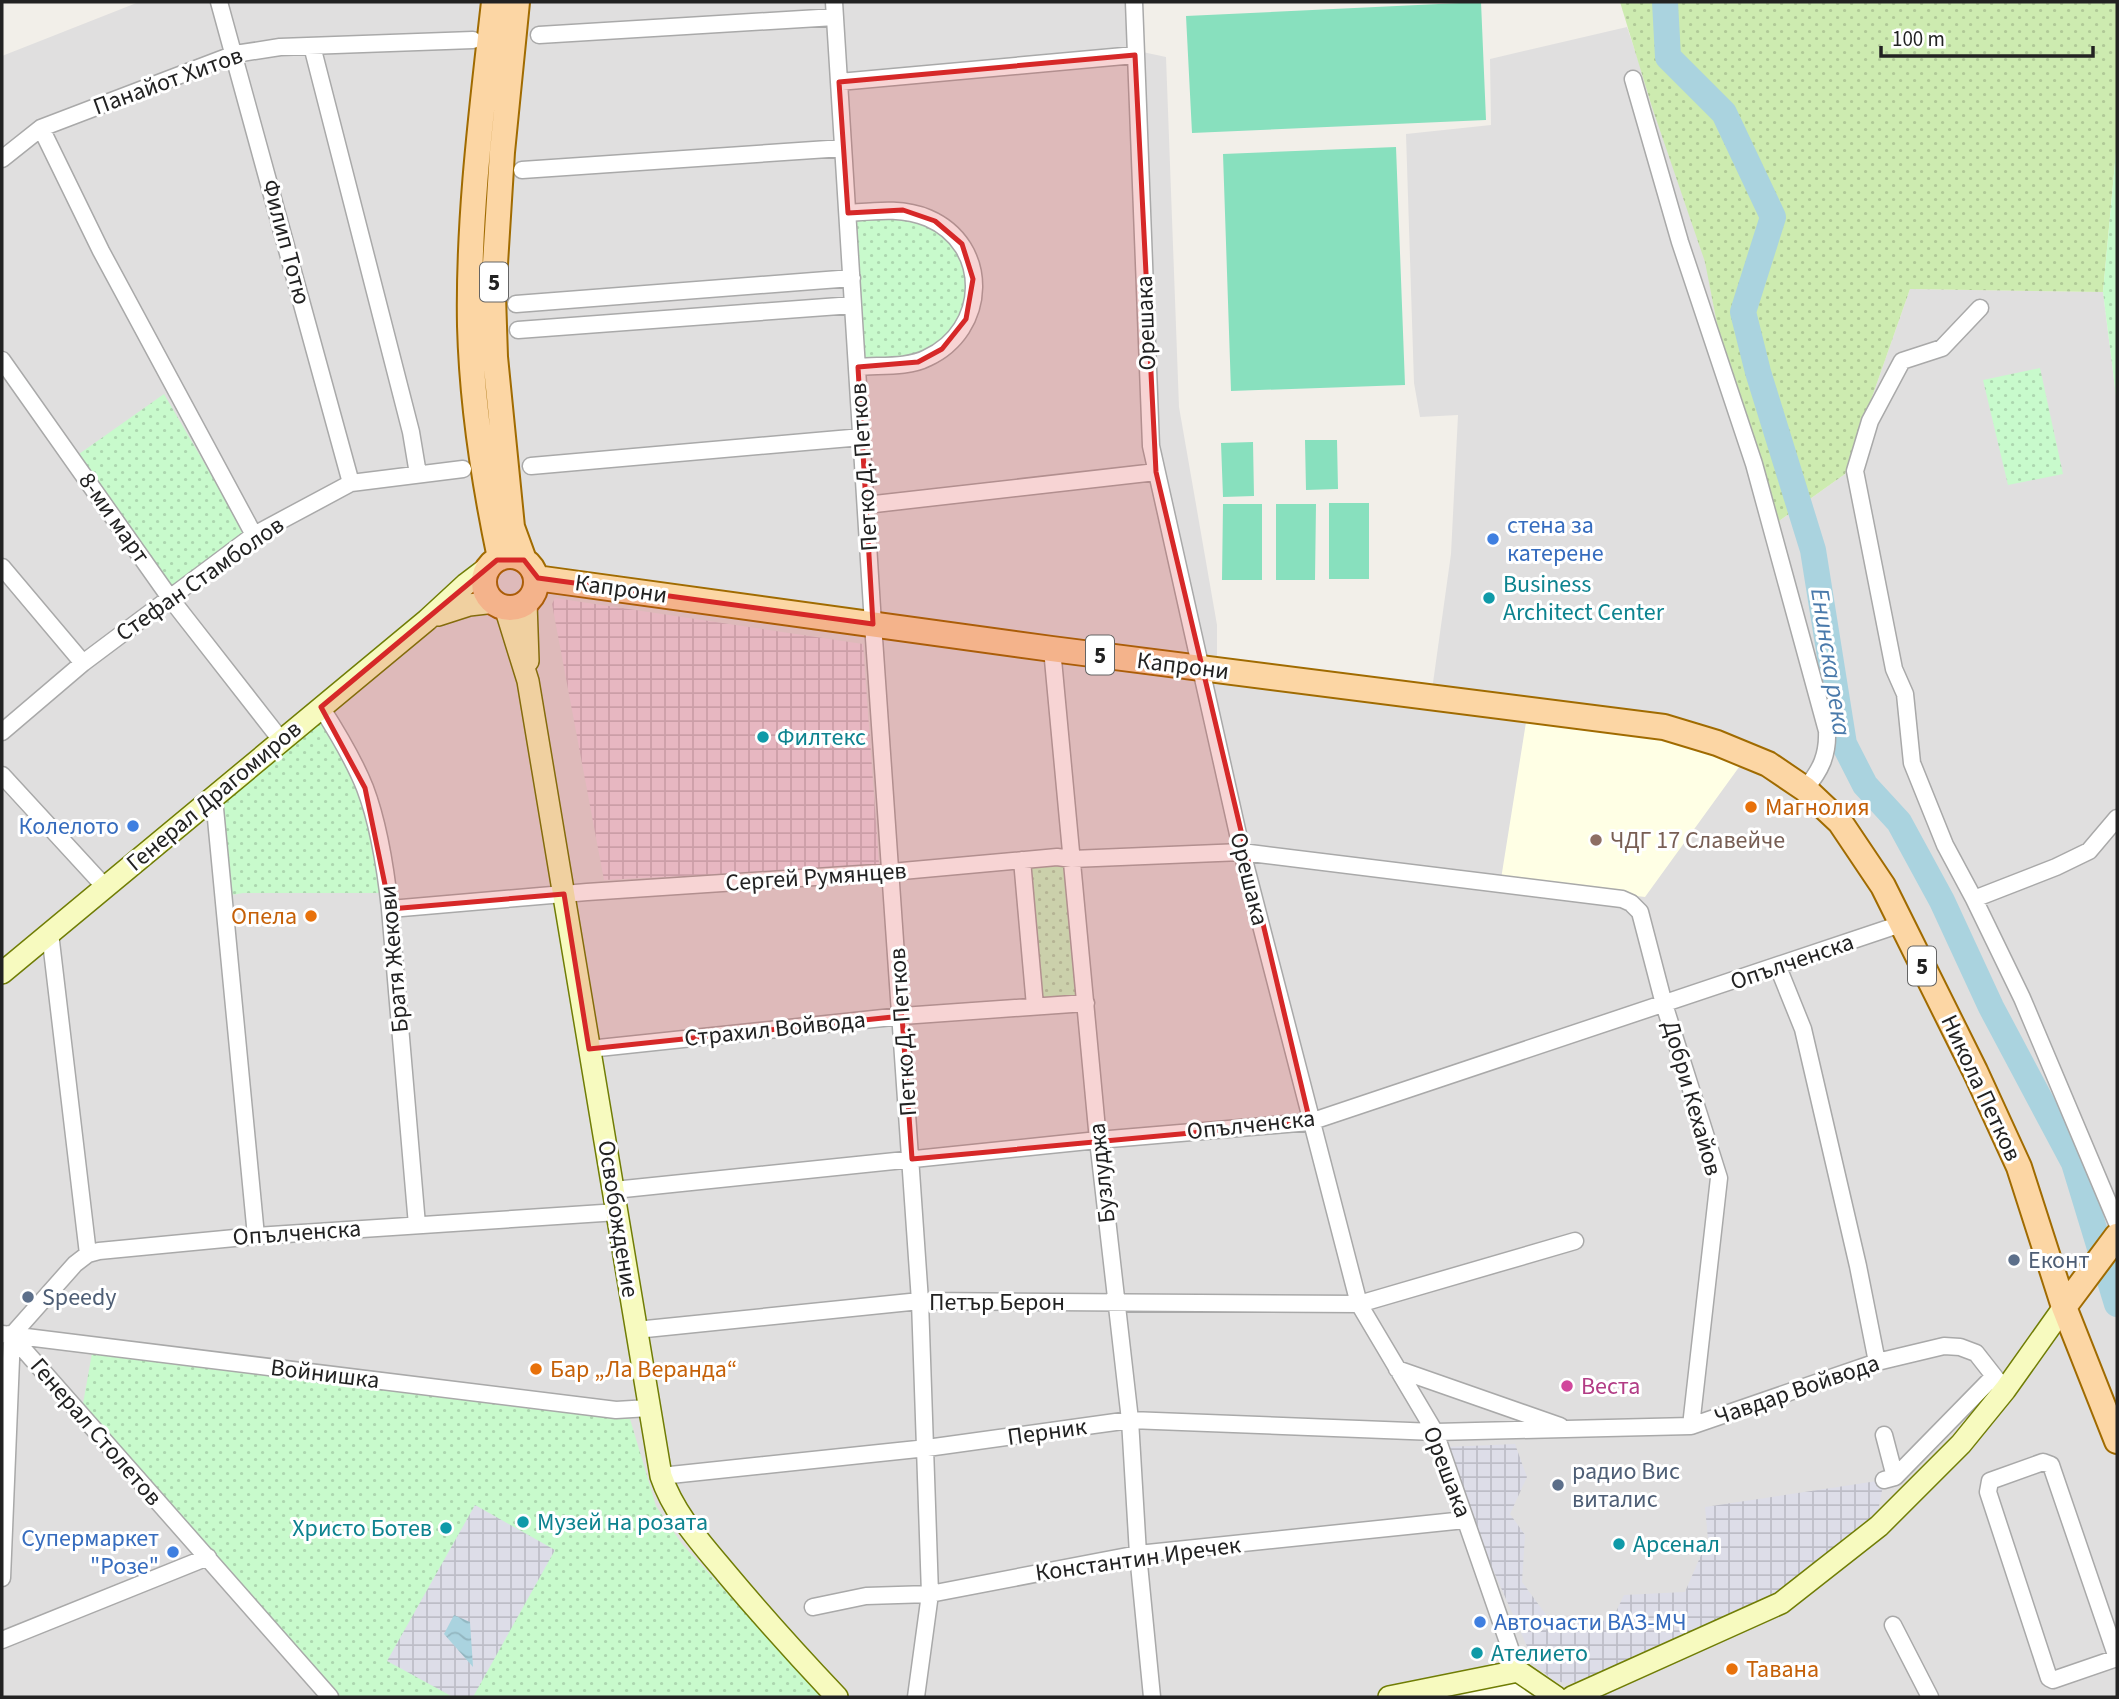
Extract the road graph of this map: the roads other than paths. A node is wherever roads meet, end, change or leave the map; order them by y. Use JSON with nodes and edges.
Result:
{"nodes":[{"id":1,"x":219,"y":2,"type":"edge"},
{"id":2,"x":494,"y":2,"type":"edge"},
{"id":3,"x":517,"y":2,"type":"edge"},
{"id":4,"x":1134,"y":2,"type":"edge"},
{"id":5,"x":834,"y":9,"type":"edge"},
{"id":6,"x":539,"y":35,"type":"dead end"},
{"id":7,"x":473,"y":40,"type":"dead end"},
{"id":8,"x":312,"y":46,"type":"junction"},
{"id":9,"x":235,"y":54,"type":"junction"},
{"id":10,"x":1135,"y":55,"type":"junction"},
{"id":11,"x":1633,"y":79,"type":"dead end"},
{"id":12,"x":839,"y":82,"type":"junction"},
{"id":13,"x":41,"y":128,"type":"junction"},
{"id":14,"x":843,"y":148,"type":"junction"},
{"id":15,"x":2,"y":159,"type":"edge"},
{"id":16,"x":522,"y":170,"type":"dead end"},
{"id":17,"x":848,"y":213,"type":"junction"},
{"id":18,"x":852,"y":278,"type":"junction"},
{"id":19,"x":516,"y":304,"type":"dead end"},
{"id":20,"x":853,"y":305,"type":"junction"},
{"id":21,"x":1980,"y":308,"type":"dead end"},
{"id":22,"x":518,"y":330,"type":"dead end"},
{"id":23,"x":2,"y":360,"type":"edge"},
{"id":24,"x":858,"y":367,"type":"junction"},
{"id":25,"x":862,"y":437,"type":"junction"},
{"id":26,"x":531,"y":466,"type":"dead end"},
{"id":27,"x":463,"y":469,"type":"dead end"},
{"id":28,"x":1156,"y":472,"type":"junction"},
{"id":29,"x":418,"y":474,"type":"junction"},
{"id":30,"x":351,"y":483,"type":"junction"},
{"id":31,"x":866,"y":505,"type":"junction"},
{"id":32,"x":254,"y":535,"type":"junction"},
{"id":33,"x":513,"y":565,"type":"junction"},
{"id":34,"x":2,"y":567,"type":"edge"},
{"id":35,"x":170,"y":598,"type":"junction"},
{"id":36,"x":509,"y":604,"type":"junction"},
{"id":37,"x":427,"y":620,"type":"junction"},
{"id":38,"x":873,"y":624,"type":"junction"},
{"id":39,"x":1052,"y":649,"type":"junction"},
{"id":40,"x":83,"y":663,"type":"junction"},
{"id":41,"x":1200,"y":668,"type":"junction"},
{"id":42,"x":321,"y":707,"type":"junction"},
{"id":43,"x":1664,"y":727,"type":"joint"},
{"id":44,"x":2,"y":732,"type":"edge"},
{"id":45,"x":281,"y":740,"type":"junction"},
{"id":46,"x":2,"y":775,"type":"edge"},
{"id":47,"x":1805,"y":789,"type":"junction"},
{"id":48,"x":214,"y":798,"type":"junction"},
{"id":49,"x":2117,"y":818,"type":"edge"},
{"id":50,"x":1242,"y":852,"type":"junction"},
{"id":51,"x":1072,"y":859,"type":"junction"},
{"id":52,"x":1022,"y":860,"type":"junction"},
{"id":53,"x":891,"y":872,"type":"junction"},
{"id":54,"x":105,"y":887,"type":"junction"},
{"id":55,"x":564,"y":894,"type":"junction"},
{"id":56,"x":1974,"y":899,"type":"junction"},
{"id":57,"x":1631,"y":903,"type":"joint"},
{"id":58,"x":390,"y":909,"type":"junction"},
{"id":59,"x":1901,"y":924,"type":"junction"},
{"id":60,"x":50,"y":933,"type":"junction"},
{"id":61,"x":1778,"y":967,"type":"junction"},
{"id":62,"x":2,"y":973,"type":"edge"},
{"id":63,"x":1086,"y":1003,"type":"junction"},
{"id":64,"x":1664,"y":1004,"type":"junction"},
{"id":65,"x":1035,"y":1006,"type":"junction"},
{"id":66,"x":902,"y":1016,"type":"junction"},
{"id":67,"x":589,"y":1049,"type":"junction"},
{"id":68,"x":1310,"y":1122,"type":"junction"},
{"id":69,"x":1098,"y":1140,"type":"junction"},
{"id":70,"x":912,"y":1159,"type":"junction"},
{"id":71,"x":614,"y":1190,"type":"junction"},
{"id":72,"x":618,"y":1212,"type":"junction"},
{"id":73,"x":417,"y":1225,"type":"junction"},
{"id":74,"x":2116,"y":1234,"type":"edge"},
{"id":75,"x":256,"y":1236,"type":"junction"},
{"id":76,"x":1575,"y":1241,"type":"dead end"},
{"id":77,"x":88,"y":1254,"type":"junction"},
{"id":78,"x":920,"y":1301,"type":"junction"},
{"id":79,"x":1116,"y":1303,"type":"junction"},
{"id":80,"x":1359,"y":1304,"type":"junction"},
{"id":81,"x":2064,"y":1307,"type":"junction"},
{"id":82,"x":5,"y":1331,"type":"edge"},
{"id":83,"x":636,"y":1331,"type":"junction"},
{"id":84,"x":1877,"y":1362,"type":"junction"},
{"id":85,"x":1397,"y":1369,"type":"junction"},
{"id":86,"x":2000,"y":1383,"type":"junction"},
{"id":87,"x":649,"y":1408,"type":"junction"},
{"id":88,"x":1130,"y":1420,"type":"junction"},
{"id":89,"x":1691,"y":1426,"type":"junction"},
{"id":90,"x":1569,"y":1429,"type":"junction"},
{"id":91,"x":1435,"y":1432,"type":"junction"},
{"id":92,"x":1884,"y":1436,"type":"dead end"},
{"id":93,"x":2117,"y":1441,"type":"edge"},
{"id":94,"x":927,"y":1448,"type":"junction"},
{"id":95,"x":661,"y":1476,"type":"junction"},
{"id":96,"x":4,"y":1484,"type":"edge"},
{"id":97,"x":1465,"y":1520,"type":"junction"},
{"id":98,"x":1138,"y":1554,"type":"junction"},
{"id":99,"x":208,"y":1557,"type":"junction"},
{"id":100,"x":2,"y":1578,"type":"edge"},
{"id":101,"x":930,"y":1594,"type":"junction"},
{"id":102,"x":813,"y":1607,"type":"dead end"},
{"id":103,"x":1893,"y":1625,"type":"dead end"},
{"id":104,"x":2,"y":1640,"type":"edge"},
{"id":105,"x":2117,"y":1658,"type":"edge"},
{"id":106,"x":1518,"y":1671,"type":"junction"},
{"id":107,"x":330,"y":1697,"type":"edge"},
{"id":108,"x":837,"y":1697,"type":"edge"},
{"id":109,"x":916,"y":1697,"type":"edge"},
{"id":110,"x":1152,"y":1697,"type":"edge"},
{"id":111,"x":1389,"y":1697,"type":"edge"},
{"id":112,"x":1556,"y":1697,"type":"edge"},
{"id":113,"x":1572,"y":1697,"type":"edge"},
{"id":114,"x":1930,"y":1697,"type":"edge"}],
"edges":[{"from":1,"to":9,"type":"street","name":"Филип Тотю"},
{"from":2,"to":33,"type":"main road","number":"5"},
{"from":3,"to":33,"type":"main road","number":"5"},
{"from":4,"to":10,"type":"street","name":"Орешака"},
{"from":5,"to":6,"type":"street"},
{"from":5,"to":12,"type":"street","name":"Петко Д. Петков"},
{"from":7,"to":8,"type":"street","name":"Панайот Хитов"},
{"from":8,"to":9,"type":"street","name":"Панайот Хитов"},
{"from":8,"to":29,"type":"street"},
{"from":9,"to":13,"type":"street","name":"Панайот Хитов"},
{"from":9,"to":30,"type":"street","name":"Филип Тотю"},
{"from":10,"to":12,"type":"street"},
{"from":10,"to":28,"type":"street","name":"Орешака"},
{"from":11,"to":47,"type":"street"},
{"from":12,"to":14,"type":"street","name":"Петко Д. Петков"},
{"from":13,"to":15,"type":"street","name":"Панайот Хитов"},
{"from":13,"to":32,"type":"street"},
{"from":14,"to":16,"type":"street"},
{"from":14,"to":17,"type":"street","name":"Петко Д. Петков"},
{"from":17,"to":18,"type":"street","name":"Петко Д. Петков"},
{"from":17,"to":24,"type":"street","name":"Петко Д. Петков"},
{"from":18,"to":19,"type":"street"},
{"from":18,"to":20,"type":"street","name":"Петко Д. Петков"},
{"from":20,"to":22,"type":"street"},
{"from":20,"to":24,"type":"street","name":"Петко Д. Петков"},
{"from":21,"to":56,"type":"street"},
{"from":23,"to":35,"type":"street","name":"8-ми март"},
{"from":24,"to":25,"type":"street","name":"Петко Д. Петков"},
{"from":25,"to":26,"type":"street"},
{"from":25,"to":31,"type":"street","name":"Петко Д. Петков"},
{"from":27,"to":29,"type":"street","name":"Стефан Стамболов"},
{"from":28,"to":31,"type":"street"},
{"from":28,"to":41,"type":"street","name":"Орешака"},
{"from":29,"to":30,"type":"street","name":"Стефан Стамболов"},
{"from":30,"to":32,"type":"street","name":"Стефан Стамболов"},
{"from":31,"to":38,"type":"street","name":"Петко Д. Петков"},
{"from":32,"to":35,"type":"street","name":"Стефан Стамболов"},
{"from":33,"to":36,"type":"main road"},
{"from":33,"to":36,"type":"main road","number":"5"},
{"from":33,"to":37,"type":"main road","name":"Генерал Драгомиров"},
{"from":33,"to":38,"type":"main road","name":"Капрони","number":"5"},
{"from":34,"to":40,"type":"street"},
{"from":35,"to":40,"type":"street","name":"Стефан Стамболов"},
{"from":35,"to":45,"type":"street","name":"8-ми март"},
{"from":36,"to":37,"type":"main road","name":"Генерал Драгомиров"},
{"from":36,"to":55,"type":"main road","name":"Освобождение"},
{"from":37,"to":42,"type":"main road","name":"Генерал Драгомиров"},
{"from":38,"to":39,"type":"main road","name":"Капрони","number":"5"},
{"from":38,"to":53,"type":"street","name":"Петко Д. Петков"},
{"from":39,"to":41,"type":"main road","name":"Капрони","number":"5"},
{"from":39,"to":51,"type":"street","name":"Бузлуджа"},
{"from":40,"to":44,"type":"street","name":"Стефан Стамболов"},
{"from":41,"to":43,"type":"main road","name":"Капрони","number":"5"},
{"from":41,"to":50,"type":"street","name":"Орешака"},
{"from":42,"to":45,"type":"main road","name":"Генерал Драгомиров"},
{"from":42,"to":58,"type":"street","name":"Братя Жекови"},
{"from":43,"to":47,"type":"main road","name":"Никола Петков","number":"5"},
{"from":45,"to":48,"type":"main road","name":"Генерал Драгомиров"},
{"from":46,"to":54,"type":"street"},
{"from":47,"to":59,"type":"main road","name":"Никола Петков","number":"5"},
{"from":48,"to":54,"type":"main road","name":"Генерал Драгомиров"},
{"from":48,"to":75,"type":"street"},
{"from":49,"to":56,"type":"street"},
{"from":50,"to":51,"type":"street","name":"Сергей Румянцев"},
{"from":50,"to":57,"type":"street","name":"Сергей Румянцев"},
{"from":50,"to":68,"type":"street","name":"Орешака"},
{"from":51,"to":52,"type":"street","name":"Сергей Румянцев"},
{"from":51,"to":63,"type":"street","name":"Бузлуджа"},
{"from":52,"to":53,"type":"street","name":"Сергей Румянцев"},
{"from":52,"to":65,"type":"street"},
{"from":53,"to":55,"type":"street","name":"Сергей Румянцев"},
{"from":53,"to":66,"type":"street","name":"Петко Д. Петков"},
{"from":54,"to":60,"type":"main road","name":"Генерал Драгомиров"},
{"from":55,"to":58,"type":"street","name":"Сергей Румянцев"},
{"from":55,"to":67,"type":"main road","name":"Освобождение"},
{"from":56,"to":74,"type":"street"},
{"from":57,"to":64,"type":"street","name":"Добри Кехайов"},
{"from":58,"to":73,"type":"street","name":"Братя Жекови"},
{"from":59,"to":61,"type":"street","name":"Опълченска"},
{"from":59,"to":81,"type":"main road","name":"Никола Петков","number":"5"},
{"from":60,"to":62,"type":"main road","name":"Генерал Драгомиров"},
{"from":60,"to":77,"type":"street"},
{"from":61,"to":64,"type":"street","name":"Опълченска"},
{"from":61,"to":84,"type":"street"},
{"from":63,"to":65,"type":"street","name":"Страхил Войвода"},
{"from":63,"to":69,"type":"street","name":"Бузлуджа"},
{"from":64,"to":68,"type":"street","name":"Опълченска"},
{"from":64,"to":89,"type":"street","name":"Добри Кехайов"},
{"from":65,"to":66,"type":"street","name":"Страхил Войвода"},
{"from":66,"to":67,"type":"street","name":"Страхил Войвода"},
{"from":66,"to":70,"type":"street","name":"Петко Д. Петков"},
{"from":67,"to":71,"type":"main road","name":"Освобождение"},
{"from":68,"to":69,"type":"street","name":"Опълченска"},
{"from":68,"to":80,"type":"street","name":"Орешака"},
{"from":69,"to":70,"type":"street","name":"Опълченска"},
{"from":69,"to":79,"type":"street","name":"Бузлуджа"},
{"from":70,"to":71,"type":"street","name":"Опълченска"},
{"from":70,"to":78,"type":"street","name":"Петко Д. Петков"},
{"from":71,"to":72,"type":"main road","name":"Освобождение"},
{"from":72,"to":73,"type":"street","name":"Опълченска"},
{"from":72,"to":83,"type":"main road","name":"Освобождение"},
{"from":73,"to":75,"type":"street","name":"Опълченска"},
{"from":74,"to":81,"type":"main road"},
{"from":75,"to":77,"type":"street","name":"Опълченска"},
{"from":76,"to":80,"type":"street","name":"Петър Берон"},
{"from":77,"to":82,"type":"street"},
{"from":78,"to":79,"type":"street","name":"Петър Берон"},
{"from":78,"to":83,"type":"street","name":"Петър Берон"},
{"from":78,"to":94,"type":"street","name":"Петко Д. Петков"},
{"from":79,"to":80,"type":"street","name":"Петър Берон"},
{"from":79,"to":88,"type":"street","name":"Бузлуджа"},
{"from":80,"to":85,"type":"street","name":"Орешака"},
{"from":81,"to":86,"type":"main road"},
{"from":81,"to":93,"type":"main road","name":"Никола Петков","number":"5"},
{"from":82,"to":87,"type":"street","name":"Войнишка"},
{"from":82,"to":96,"type":"street"},
{"from":82,"to":99,"type":"street","name":"Генерал Столетов"},
{"from":83,"to":87,"type":"main road","name":"Освобождение"},
{"from":84,"to":86,"type":"street","name":"Чавдар Войвода"},
{"from":84,"to":89,"type":"street","name":"Чавдар Войвода"},
{"from":85,"to":90,"type":"street","name":"Чавдар Войвода"},
{"from":85,"to":91,"type":"street","name":"Орешака"},
{"from":86,"to":92,"type":"street"},
{"from":86,"to":113,"type":"main road"},
{"from":87,"to":95,"type":"main road","name":"Освобождение"},
{"from":88,"to":91,"type":"street","name":"Перник"},
{"from":88,"to":94,"type":"street","name":"Перник"},
{"from":88,"to":98,"type":"street","name":"Бузлуджа"},
{"from":89,"to":90,"type":"street","name":"Чавдар Войвода"},
{"from":90,"to":91,"type":"street","name":"Чавдар Войвода"},
{"from":91,"to":97,"type":"street","name":"Орешака"},
{"from":94,"to":95,"type":"street","name":"Перник"},
{"from":94,"to":101,"type":"street","name":"Петко Д. Петков"},
{"from":95,"to":108,"type":"main road","name":"Освобождение"},
{"from":96,"to":100,"type":"street"},
{"from":97,"to":98,"type":"street","name":"Константин Иречек"},
{"from":97,"to":106,"type":"street","name":"Орешака"},
{"from":98,"to":101,"type":"street","name":"Константин Иречек"},
{"from":98,"to":110,"type":"street","name":"Бузлуджа"},
{"from":99,"to":104,"type":"street"},
{"from":99,"to":107,"type":"street","name":"Генерал Столетов"},
{"from":101,"to":102,"type":"street","name":"Константин Иречек"},
{"from":101,"to":109,"type":"street","name":"Петко Д. Петков"},
{"from":103,"to":114,"type":"street"},
{"from":105,"to":105,"type":"street"},
{"from":106,"to":111,"type":"main road"},
{"from":106,"to":112,"type":"main road"}]}
